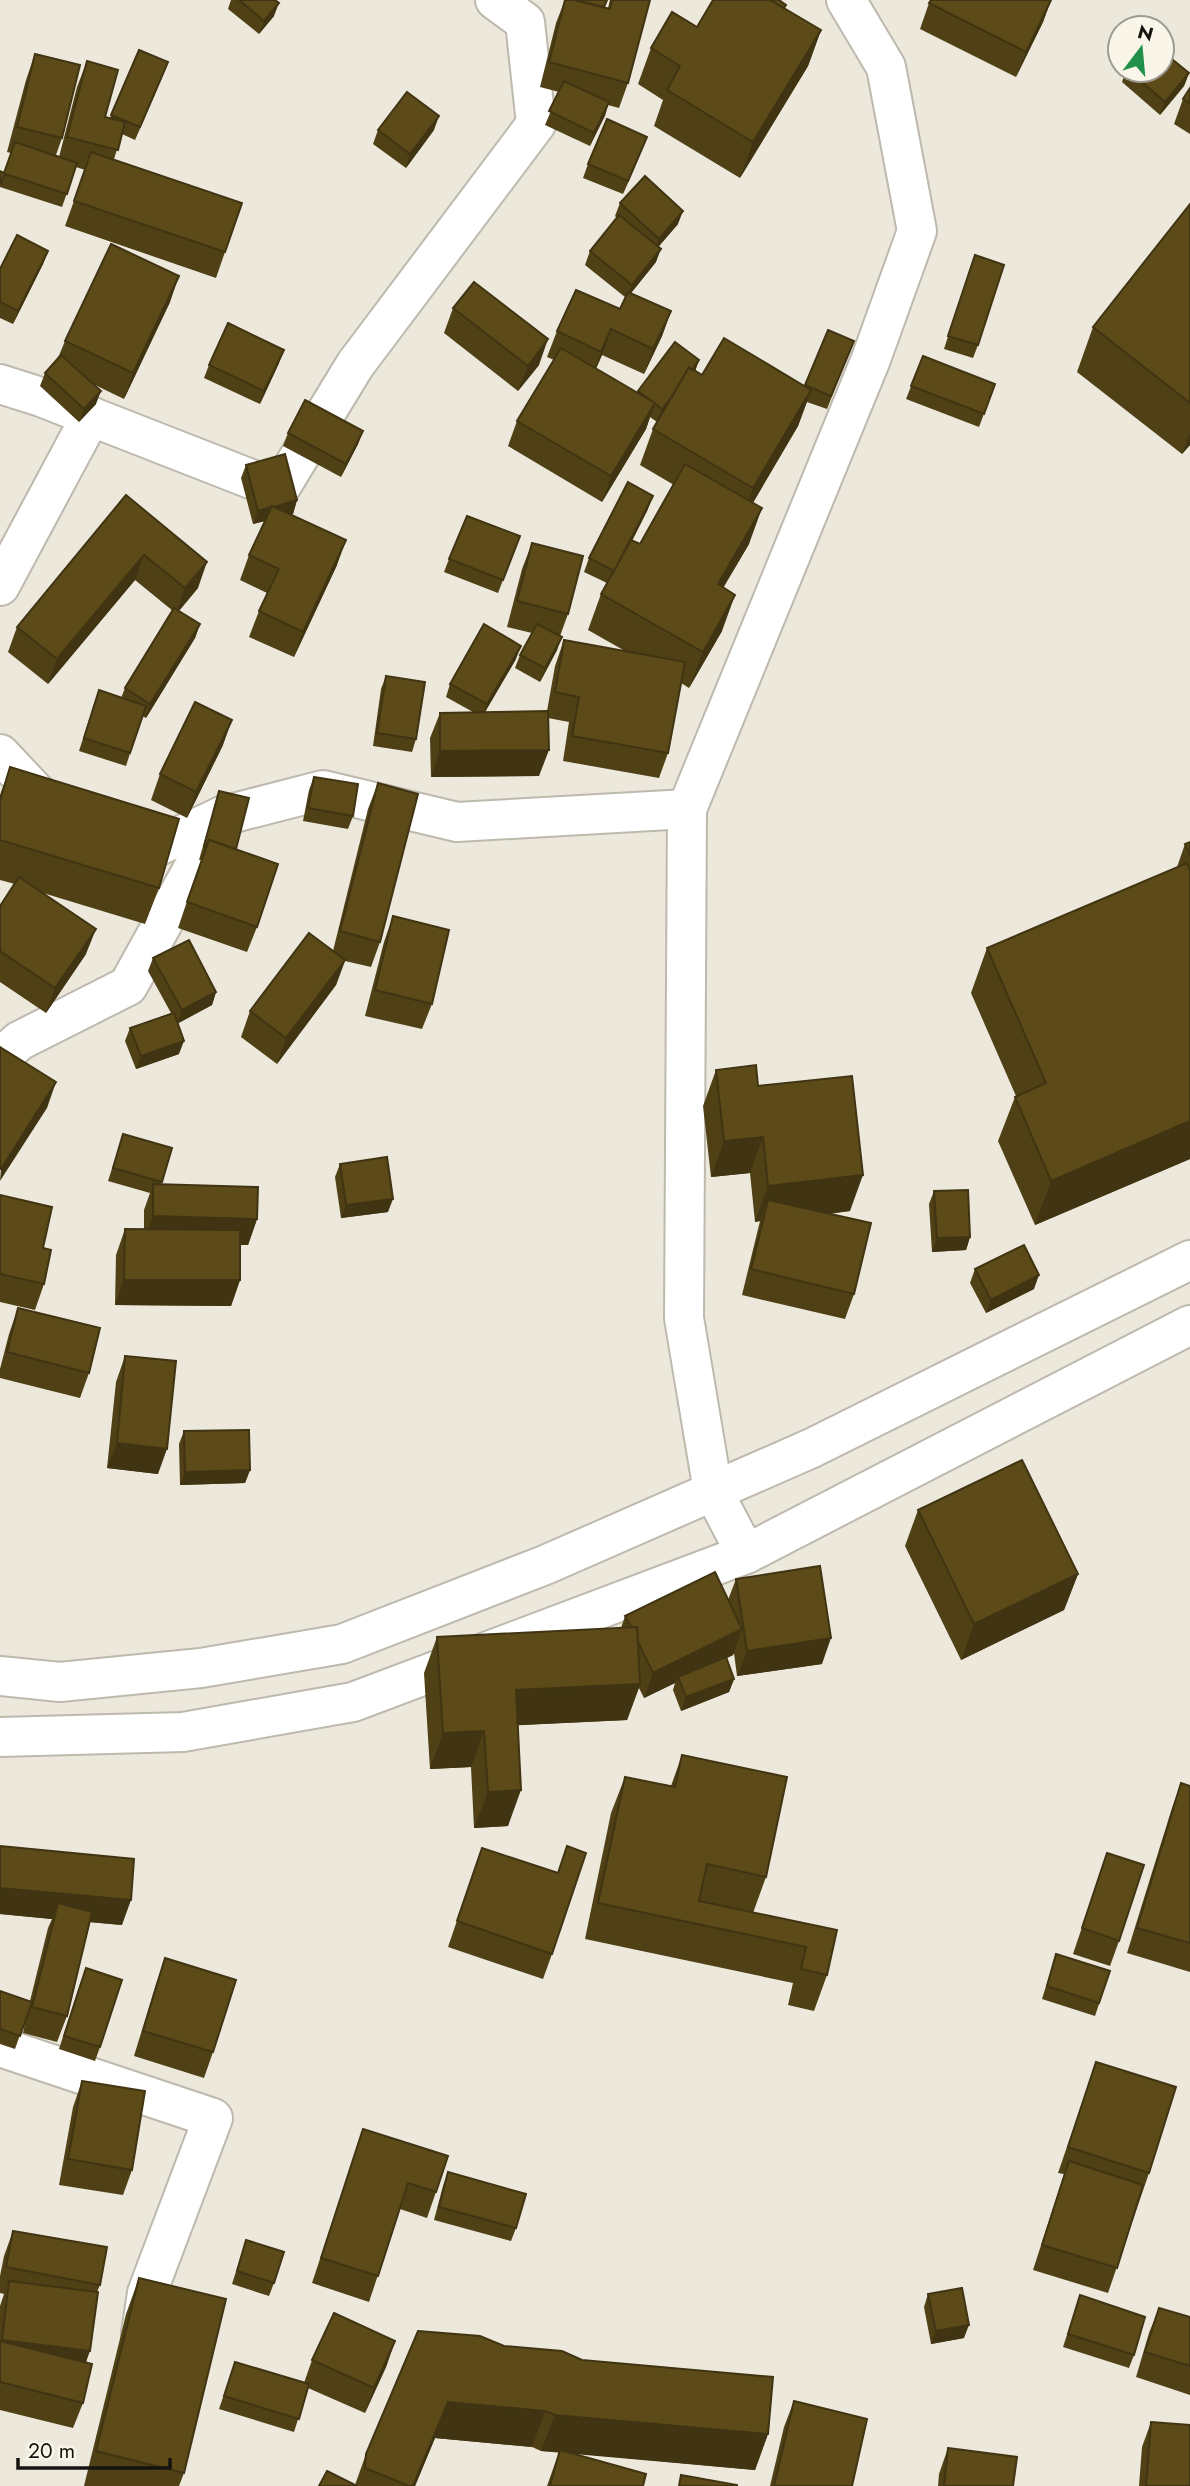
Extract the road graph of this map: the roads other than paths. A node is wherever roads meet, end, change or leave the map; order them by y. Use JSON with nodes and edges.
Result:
{"nodes":[{"id":1,"x":495,"y":0,"type":"edge"},
{"id":2,"x":846,"y":0,"type":"edge"},
{"id":3,"x":0,"y":384,"type":"edge"},
{"id":4,"x":90,"y":416,"type":"junction"},
{"id":5,"x":0,"y":586,"type":"edge"},
{"id":6,"x":0,"y":754,"type":"edge"},
{"id":7,"x":687,"y":809,"type":"junction"},
{"id":8,"x":222,"y":816,"type":"junction"},
{"id":9,"x":0,"y":1059,"type":"edge"},
{"id":10,"x":1190,"y":1260,"type":"edge"},
{"id":11,"x":1190,"y":1325,"type":"edge"},
{"id":12,"x":713,"y":1491,"type":"junction"},
{"id":13,"x":746,"y":1554,"type":"junction"},
{"id":14,"x":0,"y":1676,"type":"edge"},
{"id":15,"x":0,"y":1737,"type":"edge"},
{"id":16,"x":0,"y":2047,"type":"edge"},
{"id":17,"x":135,"y":2371,"type":"edge"}],
"edges":[{"from":1,"to":4,"type":"street"},
{"from":2,"to":7,"type":"street"},
{"from":3,"to":4,"type":"street"},
{"from":4,"to":5,"type":"street"},
{"from":6,"to":8,"type":"street"},
{"from":7,"to":8,"type":"street"},
{"from":7,"to":12,"type":"street"},
{"from":8,"to":9,"type":"street"},
{"from":10,"to":12,"type":"street"},
{"from":11,"to":13,"type":"street"},
{"from":12,"to":13,"type":"street"},
{"from":12,"to":14,"type":"street"},
{"from":13,"to":15,"type":"street"},
{"from":16,"to":17,"type":"street"}]}
